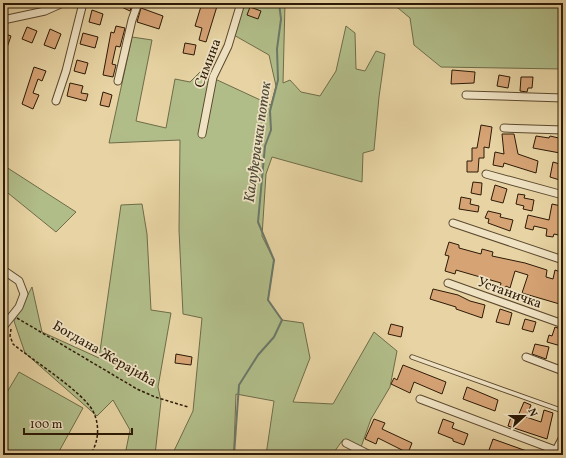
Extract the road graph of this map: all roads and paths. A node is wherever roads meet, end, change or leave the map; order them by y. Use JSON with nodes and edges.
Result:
{"nodes":[{"id":1,"x":63,"y":3,"type":"edge"},
{"id":2,"x":83,"y":3,"type":"edge"},
{"id":3,"x":138,"y":3,"type":"edge"},
{"id":4,"x":241,"y":3,"type":"edge"},
{"id":5,"x":3,"y":20,"type":"edge"},
{"id":6,"x":118,"y":81,"type":"dead end"},
{"id":7,"x":466,"y":94,"type":"dead end"},
{"id":8,"x":563,"y":98,"type":"edge"},
{"id":9,"x":56,"y":101,"type":"dead end"},
{"id":10,"x":504,"y":128,"type":"dead end"},
{"id":11,"x":563,"y":130,"type":"edge"},
{"id":12,"x":202,"y":134,"type":"dead end"},
{"id":13,"x":486,"y":174,"type":"dead end"},
{"id":14,"x":563,"y":195,"type":"edge"},
{"id":15,"x":453,"y":223,"type":"dead end"},
{"id":16,"x":563,"y":260,"type":"edge"},
{"id":17,"x":3,"y":270,"type":"edge"},
{"id":18,"x":448,"y":283,"type":"dead end"},
{"id":19,"x":10,"y":318,"type":"junction"},
{"id":20,"x":563,"y":324,"type":"edge"},
{"id":21,"x":3,"y":327,"type":"edge"},
{"id":22,"x":412,"y":357,"type":"dead end"},
{"id":23,"x":526,"y":357,"type":"dead end"},
{"id":24,"x":563,"y":370,"type":"edge"},
{"id":25,"x":420,"y":399,"type":"dead end"},
{"id":26,"x":188,"y":407,"type":"dead end"},
{"id":27,"x":563,"y":411,"type":"edge"},
{"id":28,"x":563,"y":438,"type":"edge"},
{"id":29,"x":346,"y":443,"type":"dead end"},
{"id":30,"x":558,"y":453,"type":"edge"},
{"id":31,"x":90,"y":455,"type":"edge"},
{"id":32,"x":370,"y":455,"type":"edge"}],
"edges":[{"from":1,"to":5,"type":"street"},
{"from":2,"to":9,"type":"street"},
{"from":3,"to":6,"type":"street"},
{"from":4,"to":12,"type":"street","name":"Симина"},
{"from":7,"to":8,"type":"street"},
{"from":10,"to":11,"type":"street"},
{"from":13,"to":14,"type":"street"},
{"from":15,"to":16,"type":"street"},
{"from":17,"to":19,"type":"street"},
{"from":18,"to":20,"type":"street","name":"Устаничка"},
{"from":19,"to":21,"type":"street"},
{"from":19,"to":26,"type":"path","name":"Богдана Жерајића"},
{"from":19,"to":31,"type":"path"},
{"from":22,"to":27,"type":"lane"},
{"from":23,"to":24,"type":"street"},
{"from":25,"to":30,"type":"street"},
{"from":28,"to":30,"type":"street"},
{"from":29,"to":32,"type":"street"}]}
